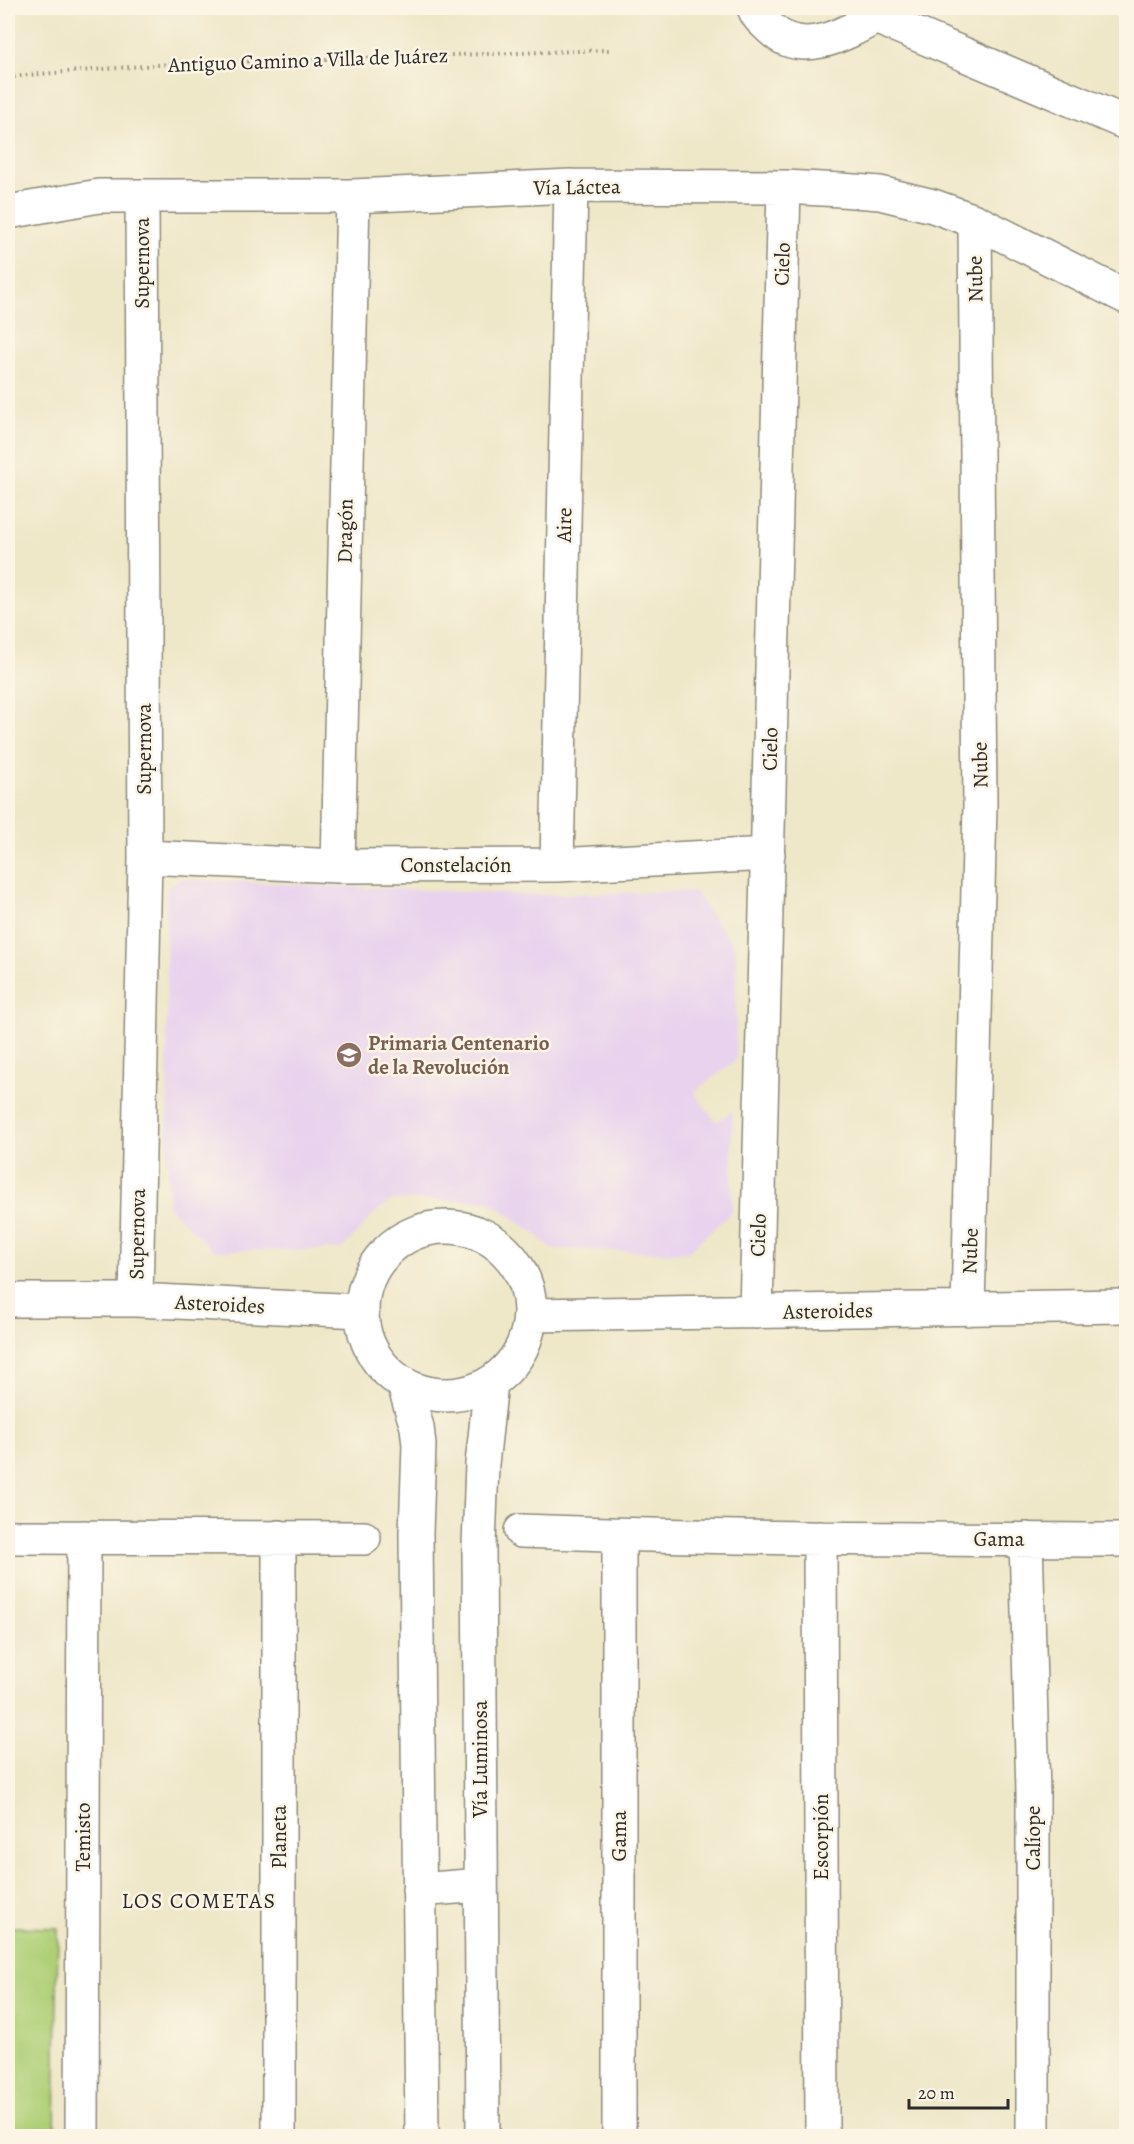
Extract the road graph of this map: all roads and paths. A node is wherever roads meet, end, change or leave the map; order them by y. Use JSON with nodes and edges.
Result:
{"nodes":[{"id":1,"x":754,"y":8,"type":"edge"},
{"id":2,"x":869,"y":12,"type":"edge"},
{"id":3,"x":609,"y":50,"type":"dead end"},
{"id":4,"x":8,"y":78,"type":"edge"},
{"id":5,"x":1126,"y":123,"type":"edge"},
{"id":6,"x":571,"y":186,"type":"junction"},
{"id":7,"x":784,"y":187,"type":"junction"},
{"id":8,"x":353,"y":196,"type":"junction"},
{"id":9,"x":142,"y":197,"type":"junction"},
{"id":10,"x":8,"y":212,"type":"edge"},
{"id":11,"x":975,"y":220,"type":"junction"},
{"id":12,"x":1126,"y":297,"type":"edge"},
{"id":13,"x":768,"y":854,"type":"junction"},
{"id":14,"x":145,"y":857,"type":"junction"},
{"id":15,"x":557,"y":865,"type":"junction"},
{"id":16,"x":338,"y":866,"type":"junction"},
{"id":17,"x":8,"y":1300,"type":"edge"},
{"id":18,"x":136,"y":1300,"type":"junction"},
{"id":19,"x":1126,"y":1306,"type":"edge"},
{"id":20,"x":968,"y":1309,"type":"junction"},
{"id":21,"x":361,"y":1311,"type":"junction"},
{"id":22,"x":756,"y":1312,"type":"junction"},
{"id":23,"x":530,"y":1315,"type":"junction"},
{"id":24,"x":491,"y":1383,"type":"junction"},
{"id":25,"x":404,"y":1385,"type":"junction"},
{"id":26,"x":521,"y":1531,"type":"dead end"},
{"id":27,"x":619,"y":1535,"type":"junction"},
{"id":28,"x":8,"y":1537,"type":"edge"},
{"id":29,"x":84,"y":1537,"type":"junction"},
{"id":30,"x":279,"y":1537,"type":"junction"},
{"id":31,"x":364,"y":1538,"type":"dead end"},
{"id":32,"x":820,"y":1538,"type":"junction"},
{"id":33,"x":1026,"y":1539,"type":"junction"},
{"id":34,"x":1126,"y":1540,"type":"edge"},
{"id":35,"x":481,"y":1885,"type":"junction"},
{"id":36,"x":419,"y":1890,"type":"junction"},
{"id":37,"x":82,"y":2136,"type":"edge"},
{"id":38,"x":279,"y":2136,"type":"edge"},
{"id":39,"x":422,"y":2136,"type":"edge"},
{"id":40,"x":483,"y":2136,"type":"edge"},
{"id":41,"x":619,"y":2136,"type":"edge"},
{"id":42,"x":822,"y":2136,"type":"edge"},
{"id":43,"x":1033,"y":2136,"type":"edge"}],
"edges":[{"from":1,"to":2,"type":"street"},
{"from":2,"to":5,"type":"street"},
{"from":3,"to":4,"type":"path","name":"Antiguo Camino a Villa de Juárez"},
{"from":6,"to":7,"type":"street","name":"Vía Láctea"},
{"from":6,"to":8,"type":"street","name":"Vía Láctea"},
{"from":6,"to":15,"type":"street","name":"Aire"},
{"from":7,"to":11,"type":"street","name":"Vía Láctea"},
{"from":7,"to":13,"type":"street","name":"Cielo"},
{"from":8,"to":9,"type":"street","name":"Vía Láctea"},
{"from":8,"to":16,"type":"street","name":"Dragón"},
{"from":9,"to":10,"type":"street","name":"Vía Láctea"},
{"from":9,"to":14,"type":"street","name":"Supernova"},
{"from":11,"to":12,"type":"street","name":"Vía Láctea"},
{"from":11,"to":20,"type":"street","name":"Nube"},
{"from":13,"to":15,"type":"street","name":"Constelación"},
{"from":13,"to":22,"type":"street","name":"Cielo"},
{"from":14,"to":16,"type":"street","name":"Constelación"},
{"from":14,"to":18,"type":"street","name":"Supernova"},
{"from":15,"to":16,"type":"street","name":"Constelación"},
{"from":17,"to":18,"type":"street","name":"Asteroides"},
{"from":18,"to":21,"type":"street","name":"Asteroides"},
{"from":19,"to":20,"type":"street","name":"Asteroides"},
{"from":20,"to":22,"type":"street","name":"Asteroides"},
{"from":21,"to":23,"type":"street"},
{"from":21,"to":25,"type":"street"},
{"from":22,"to":23,"type":"street","name":"Asteroides"},
{"from":23,"to":24,"type":"street"},
{"from":24,"to":25,"type":"street"},
{"from":24,"to":35,"type":"street","name":"Vía Luminosa"},
{"from":25,"to":36,"type":"street"},
{"from":26,"to":27,"type":"street","name":"Gama"},
{"from":27,"to":32,"type":"street","name":"Gama"},
{"from":27,"to":41,"type":"street","name":"Gama"},
{"from":28,"to":29,"type":"street"},
{"from":29,"to":30,"type":"street"},
{"from":29,"to":37,"type":"street","name":"Temisto"},
{"from":30,"to":31,"type":"street"},
{"from":30,"to":38,"type":"street","name":"Planeta"},
{"from":32,"to":33,"type":"street","name":"Gama"},
{"from":32,"to":42,"type":"street","name":"Escorpión"},
{"from":33,"to":34,"type":"street","name":"Gama"},
{"from":33,"to":43,"type":"street","name":"Calíope"},
{"from":35,"to":36,"type":"street"},
{"from":35,"to":40,"type":"street","name":"Vía Luminosa"},
{"from":36,"to":39,"type":"street"}]}
